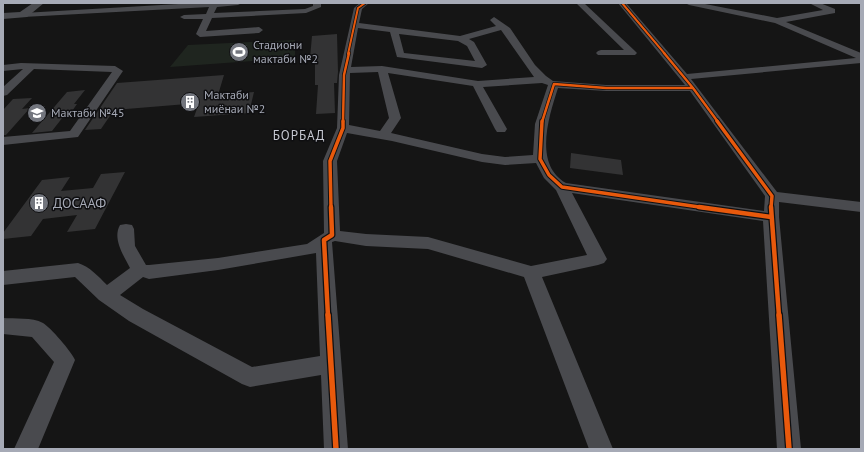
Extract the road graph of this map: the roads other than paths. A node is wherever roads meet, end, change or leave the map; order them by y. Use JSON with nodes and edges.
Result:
{"nodes":[{"id":1,"x":39,"y":3,"type":"edge"},
{"id":2,"x":238,"y":3,"type":"edge"},
{"id":3,"x":317,"y":3,"type":"edge"},
{"id":4,"x":365,"y":3,"type":"edge"},
{"id":5,"x":580,"y":3,"type":"edge"},
{"id":6,"x":622,"y":3,"type":"edge"},
{"id":7,"x":689,"y":3,"type":"edge"},
{"id":8,"x":813,"y":3,"type":"edge"},
{"id":9,"x":214,"y":4,"type":"junction"},
{"id":10,"x":22,"y":15,"type":"junction"},
{"id":11,"x":3,"y":16,"type":"edge"},
{"id":12,"x":208,"y":16,"type":"junction"},
{"id":13,"x":184,"y":17,"type":"dead end"},
{"id":14,"x":492,"y":19,"type":"dead end"},
{"id":15,"x":777,"y":21,"type":"junction"},
{"id":16,"x":355,"y":25,"type":"junction"},
{"id":17,"x":501,"y":27,"type":"junction"},
{"id":18,"x":259,"y":30,"type":"dead end"},
{"id":19,"x":394,"y":30,"type":"junction"},
{"id":20,"x":460,"y":39,"type":"junction"},
{"id":21,"x":601,"y":53,"type":"dead end"},
{"id":22,"x":861,"y":56,"type":"edge"},
{"id":23,"x":861,"y":60,"type":"edge"},
{"id":24,"x":31,"y":67,"type":"junction"},
{"id":25,"x":3,"y":68,"type":"edge"},
{"id":26,"x":382,"y":69,"type":"junction"},
{"id":27,"x":345,"y":70,"type":"junction"},
{"id":28,"x":542,"y":80,"type":"junction"},
{"id":29,"x":688,"y":83,"type":"junction"},
{"id":30,"x":478,"y":84,"type":"junction"},
{"id":31,"x":554,"y":84,"type":"junction"},
{"id":32,"x":3,"y":93,"type":"edge"},
{"id":33,"x":343,"y":128,"type":"junction"},
{"id":34,"x":501,"y":129,"type":"dead end"},
{"id":35,"x":383,"y":135,"type":"junction"},
{"id":36,"x":3,"y":141,"type":"edge"},
{"id":37,"x":540,"y":159,"type":"junction"},
{"id":38,"x":562,"y":187,"type":"junction"},
{"id":39,"x":772,"y":196,"type":"junction"},
{"id":40,"x":861,"y":207,"type":"edge"},
{"id":41,"x":771,"y":217,"type":"junction"},
{"id":42,"x":126,"y":229,"type":"dead end"},
{"id":43,"x":328,"y":237,"type":"junction"},
{"id":44,"x":140,"y":270,"type":"junction"},
{"id":45,"x":532,"y":273,"type":"junction"},
{"id":46,"x":3,"y":278,"type":"edge"},
{"id":47,"x":106,"y":295,"type":"junction"},
{"id":48,"x":3,"y":326,"type":"edge"},
{"id":49,"x":331,"y":364,"type":"junction"},
{"id":50,"x":26,"y":449,"type":"edge"},
{"id":51,"x":336,"y":449,"type":"edge"},
{"id":52,"x":601,"y":449,"type":"edge"},
{"id":53,"x":790,"y":449,"type":"edge"}],
"edges":[{"from":1,"to":10,"type":"main road"},
{"from":2,"to":9,"type":"street"},
{"from":3,"to":12,"type":"street"},
{"from":4,"to":16,"type":"street"},
{"from":5,"to":21,"type":"street"},
{"from":6,"to":29,"type":"street"},
{"from":7,"to":15,"type":"street"},
{"from":8,"to":15,"type":"street"},
{"from":9,"to":10,"type":"street"},
{"from":9,"to":12,"type":"street"},
{"from":10,"to":11,"type":"main road"},
{"from":12,"to":13,"type":"street"},
{"from":12,"to":18,"type":"street"},
{"from":14,"to":17,"type":"street"},
{"from":15,"to":22,"type":"street"},
{"from":16,"to":19,"type":"street"},
{"from":16,"to":27,"type":"street"},
{"from":17,"to":20,"type":"street"},
{"from":17,"to":28,"type":"street"},
{"from":19,"to":20,"type":"street"},
{"from":19,"to":20,"type":"street"},
{"from":23,"to":29,"type":"street"},
{"from":24,"to":25,"type":"street"},
{"from":24,"to":32,"type":"street"},
{"from":24,"to":36,"type":"street"},
{"from":26,"to":27,"type":"street"},
{"from":26,"to":30,"type":"street"},
{"from":26,"to":35,"type":"street"},
{"from":27,"to":33,"type":"street"},
{"from":28,"to":30,"type":"street"},
{"from":28,"to":31,"type":"street"},
{"from":29,"to":31,"type":"street"},
{"from":29,"to":39,"type":"street"},
{"from":30,"to":34,"type":"street"},
{"from":31,"to":37,"type":"street"},
{"from":33,"to":35,"type":"street"},
{"from":33,"to":43,"type":"street"},
{"from":35,"to":37,"type":"street"},
{"from":37,"to":38,"type":"street"},
{"from":38,"to":41,"type":"street"},
{"from":38,"to":45,"type":"street"},
{"from":39,"to":40,"type":"street"},
{"from":39,"to":41,"type":"street"},
{"from":41,"to":53,"type":"street"},
{"from":42,"to":44,"type":"street"},
{"from":43,"to":44,"type":"street"},
{"from":43,"to":45,"type":"street"},
{"from":43,"to":49,"type":"street"},
{"from":44,"to":47,"type":"street"},
{"from":45,"to":52,"type":"street"},
{"from":46,"to":47,"type":"street"},
{"from":47,"to":49,"type":"street"},
{"from":48,"to":50,"type":"street"},
{"from":49,"to":51,"type":"street"}]}
